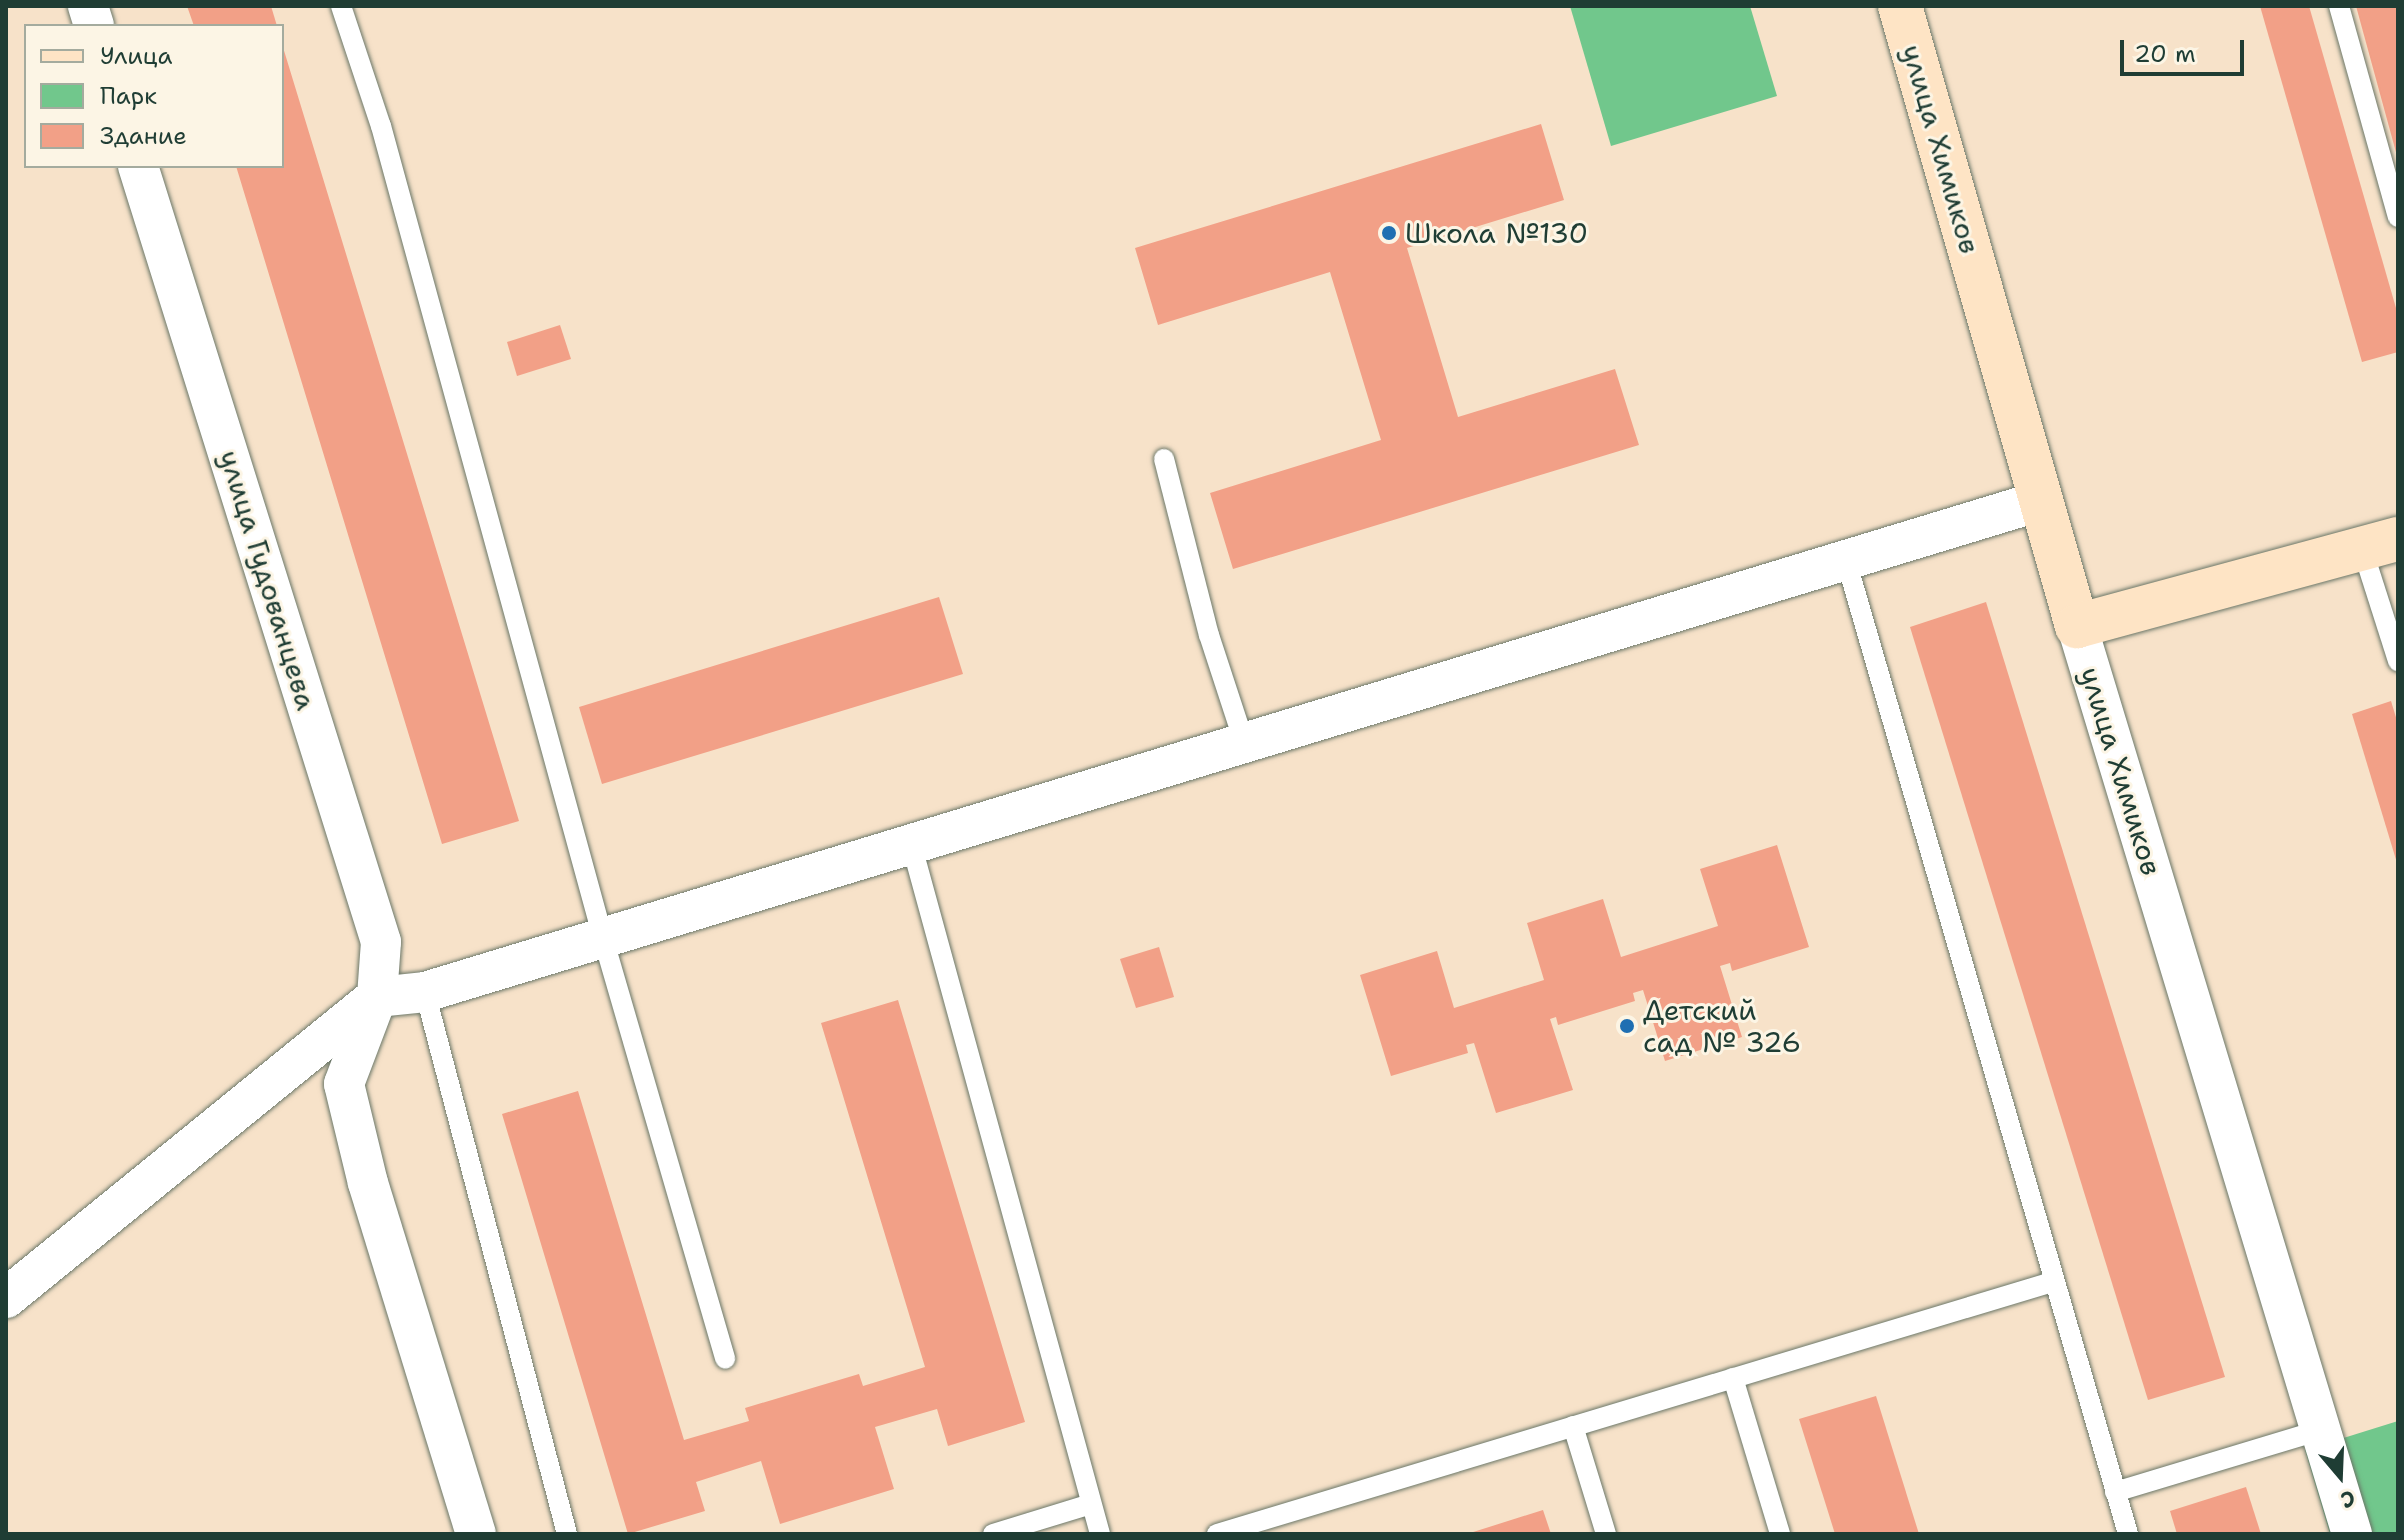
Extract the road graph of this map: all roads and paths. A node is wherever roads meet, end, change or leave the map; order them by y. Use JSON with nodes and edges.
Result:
{"nodes":[{"id":1,"x":341,"y":6,"type":"edge"},
{"id":2,"x":1900,"y":6,"type":"edge"},
{"id":3,"x":2339,"y":6,"type":"edge"},
{"id":4,"x":139,"y":168,"type":"edge"},
{"id":5,"x":2398,"y":217,"type":"edge"},
{"id":6,"x":1164,"y":459,"type":"dead end"},
{"id":7,"x":2040,"y":501,"type":"junction"},
{"id":8,"x":2380,"y":544,"type":"edge"},
{"id":9,"x":1846,"y":560,"type":"junction"},
{"id":10,"x":2077,"y":626,"type":"junction"},
{"id":11,"x":2398,"y":661,"type":"edge"},
{"id":12,"x":1244,"y":742,"type":"junction"},
{"id":13,"x":911,"y":843,"type":"junction"},
{"id":14,"x":603,"y":938,"type":"junction"},
{"id":15,"x":425,"y":992,"type":"junction"},
{"id":16,"x":377,"y":997,"type":"junction"},
{"id":17,"x":2052,"y":1282,"type":"junction"},
{"id":18,"x":6,"y":1298,"type":"edge"},
{"id":19,"x":725,"y":1359,"type":"dead end"},
{"id":20,"x":1733,"y":1378,"type":"junction"},
{"id":21,"x":1573,"y":1426,"type":"junction"},
{"id":22,"x":2320,"y":1430,"type":"junction"},
{"id":23,"x":2115,"y":1492,"type":"junction"},
{"id":24,"x":1091,"y":1504,"type":"junction"},
{"id":25,"x":476,"y":1534,"type":"edge"},
{"id":26,"x":567,"y":1534,"type":"edge"},
{"id":27,"x":993,"y":1534,"type":"edge"},
{"id":28,"x":1100,"y":1534,"type":"edge"},
{"id":29,"x":1217,"y":1534,"type":"edge"},
{"id":30,"x":1606,"y":1534,"type":"edge"},
{"id":31,"x":1780,"y":1534,"type":"edge"},
{"id":32,"x":2128,"y":1534,"type":"edge"},
{"id":33,"x":2352,"y":1534,"type":"edge"}],
"edges":[{"from":1,"to":14,"type":"lane"},
{"from":2,"to":7,"type":"street","name":"улица Химиков"},
{"from":3,"to":5,"type":"lane"},
{"from":4,"to":16,"type":"street","name":"улица Гудованцева"},
{"from":6,"to":12,"type":"lane"},
{"from":7,"to":9,"type":"street"},
{"from":7,"to":10,"type":"street","name":"улица Химиков"},
{"from":8,"to":10,"type":"street"},
{"from":8,"to":11,"type":"lane"},
{"from":9,"to":12,"type":"street"},
{"from":9,"to":17,"type":"lane"},
{"from":10,"to":22,"type":"street","name":"улица Химиков"},
{"from":12,"to":13,"type":"street"},
{"from":13,"to":14,"type":"street"},
{"from":13,"to":24,"type":"lane"},
{"from":14,"to":15,"type":"street"},
{"from":14,"to":19,"type":"lane"},
{"from":15,"to":16,"type":"street"},
{"from":15,"to":26,"type":"lane"},
{"from":16,"to":18,"type":"street"},
{"from":16,"to":25,"type":"street","name":"улица Гудованцева"},
{"from":17,"to":20,"type":"lane"},
{"from":17,"to":23,"type":"lane"},
{"from":20,"to":21,"type":"lane"},
{"from":20,"to":31,"type":"lane"},
{"from":21,"to":29,"type":"lane"},
{"from":21,"to":30,"type":"lane"},
{"from":22,"to":23,"type":"lane"},
{"from":22,"to":33,"type":"street","name":"улица Химиков"},
{"from":23,"to":32,"type":"lane"},
{"from":24,"to":27,"type":"lane"},
{"from":24,"to":28,"type":"lane"}]}
